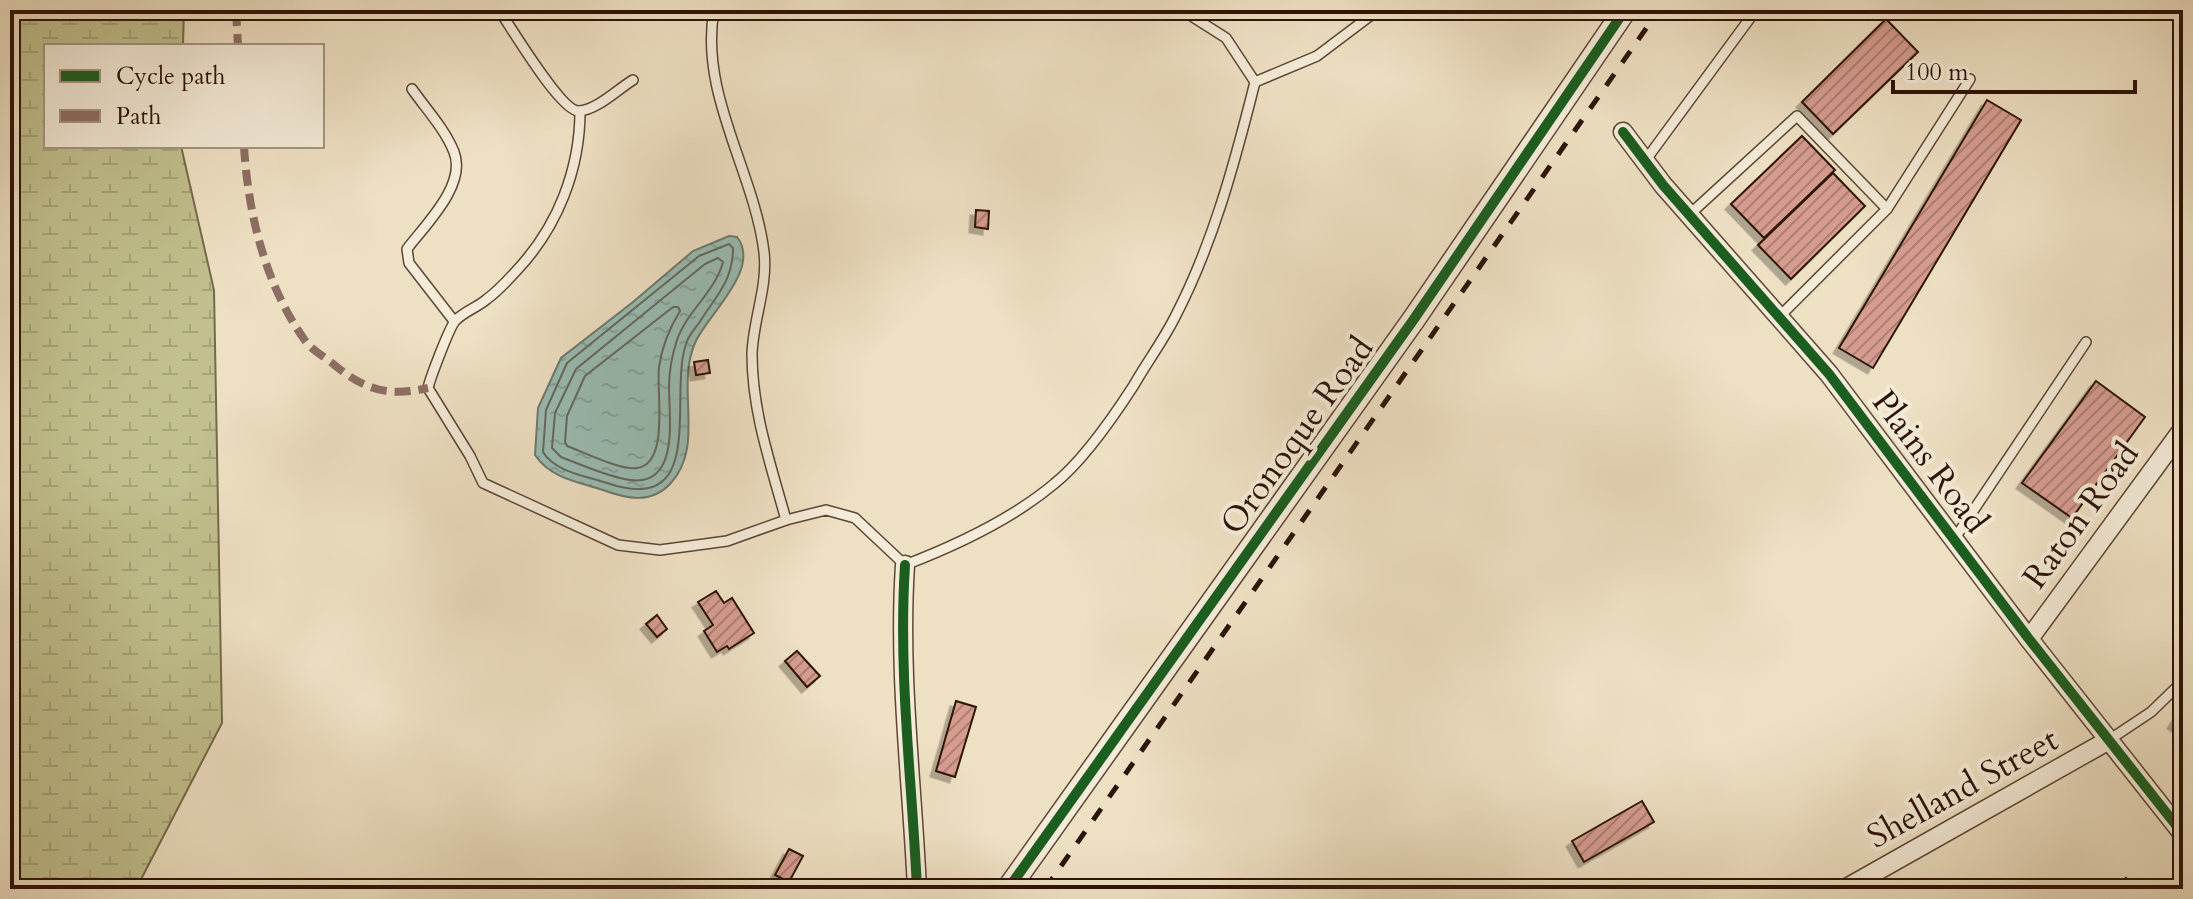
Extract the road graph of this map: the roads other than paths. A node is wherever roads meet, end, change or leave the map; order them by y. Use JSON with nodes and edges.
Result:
{"nodes":[{"id":1,"x":499,"y":10,"type":"edge"},
{"id":2,"x":714,"y":10,"type":"edge"},
{"id":3,"x":1182,"y":10,"type":"edge"},
{"id":4,"x":1378,"y":10,"type":"edge"},
{"id":5,"x":1625,"y":10,"type":"edge"},
{"id":6,"x":1756,"y":10,"type":"edge"},
{"id":7,"x":1970,"y":79,"type":"dead end"},
{"id":8,"x":633,"y":80,"type":"dead end"},
{"id":9,"x":1255,"y":82,"type":"junction"},
{"id":10,"x":412,"y":89,"type":"dead end"},
{"id":11,"x":580,"y":111,"type":"junction"},
{"id":12,"x":1623,"y":132,"type":"dead end"},
{"id":13,"x":1645,"y":161,"type":"junction"},
{"id":14,"x":1887,"y":209,"type":"junction"},
{"id":15,"x":1689,"y":215,"type":"junction"},
{"id":16,"x":1780,"y":316,"type":"junction"},
{"id":17,"x":454,"y":321,"type":"junction"},
{"id":18,"x":2086,"y":342,"type":"dead end"},
{"id":19,"x":2183,"y":429,"type":"edge"},
{"id":20,"x":786,"y":520,"type":"junction"},
{"id":21,"x":1955,"y":538,"type":"junction"},
{"id":22,"x":905,"y":565,"type":"junction"},
{"id":23,"x":2029,"y":639,"type":"junction"},
{"id":24,"x":2183,"y":681,"type":"edge"},
{"id":25,"x":2109,"y":740,"type":"junction"},
{"id":26,"x":2183,"y":834,"type":"edge"},
{"id":27,"x":917,"y":889,"type":"edge"},
{"id":28,"x":1008,"y":889,"type":"edge"},
{"id":29,"x":1845,"y":889,"type":"edge"}],
"edges":[{"from":1,"to":11,"type":"lane"},
{"from":2,"to":20,"type":"lane"},
{"from":3,"to":9,"type":"lane"},
{"from":4,"to":9,"type":"lane"},
{"from":5,"to":28,"type":"street","name":"Oronoque Road"},
{"from":6,"to":13,"type":"lane"},
{"from":7,"to":14,"type":"lane"},
{"from":8,"to":11,"type":"lane"},
{"from":9,"to":22,"type":"lane"},
{"from":10,"to":17,"type":"lane"},
{"from":11,"to":17,"type":"lane"},
{"from":12,"to":13,"type":"street","name":"Plains Road"},
{"from":13,"to":15,"type":"street","name":"Plains Road"},
{"from":14,"to":15,"type":"lane"},
{"from":14,"to":16,"type":"lane"},
{"from":15,"to":16,"type":"street","name":"Plains Road"},
{"from":16,"to":21,"type":"street","name":"Plains Road"},
{"from":17,"to":20,"type":"lane"},
{"from":18,"to":21,"type":"lane"},
{"from":19,"to":23,"type":"street","name":"Raton Road"},
{"from":20,"to":22,"type":"lane"},
{"from":21,"to":23,"type":"street","name":"Plains Road"},
{"from":22,"to":27,"type":"street"},
{"from":23,"to":25,"type":"street","name":"Plains Road"},
{"from":24,"to":25,"type":"lane"},
{"from":25,"to":26,"type":"street","name":"Plains Road"},
{"from":25,"to":29,"type":"street","name":"Shelland Street"}]}
